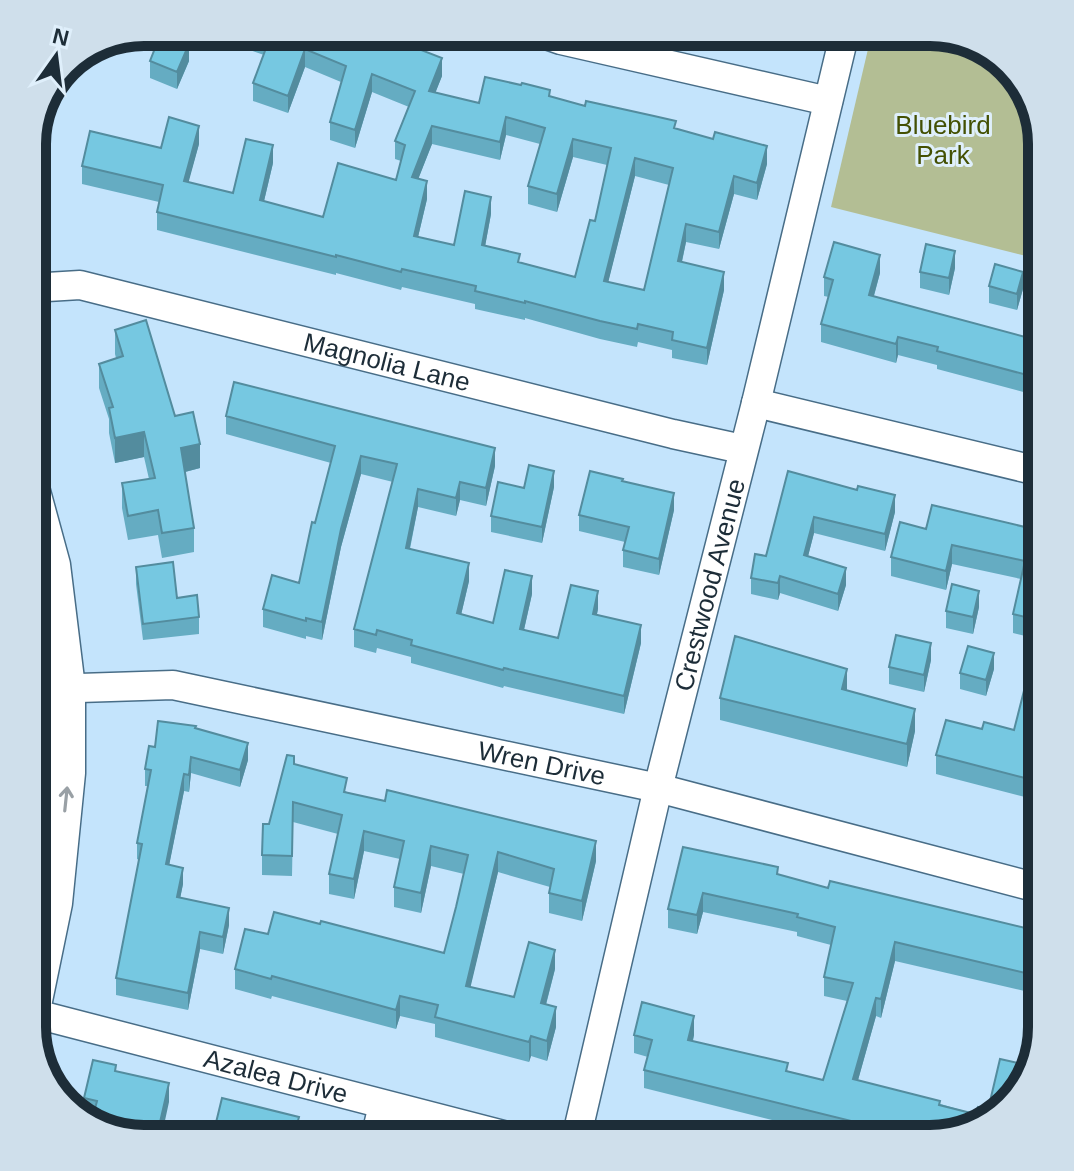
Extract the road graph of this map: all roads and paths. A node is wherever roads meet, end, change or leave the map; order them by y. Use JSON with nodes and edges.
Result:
{"nodes":[{"id":1,"x":597,"y":46,"type":"edge"},
{"id":2,"x":842,"y":46,"type":"edge"},
{"id":3,"x":828,"y":101,"type":"junction"},
{"id":4,"x":46,"y":287,"type":"edge"},
{"id":5,"x":756,"y":403,"type":"junction"},
{"id":6,"x":742,"y":449,"type":"junction"},
{"id":7,"x":1028,"y":469,"type":"edge"},
{"id":8,"x":46,"y":539,"type":"edge"},
{"id":9,"x":46,"y":678,"type":"edge"},
{"id":10,"x":52,"y":689,"type":"junction"},
{"id":11,"x":46,"y":726,"type":"edge"},
{"id":12,"x":658,"y":788,"type":"junction"},
{"id":13,"x":1028,"y":885,"type":"edge"},
{"id":14,"x":46,"y":946,"type":"edge"},
{"id":15,"x":46,"y":1018,"type":"edge"},
{"id":16,"x":383,"y":1105,"type":"junction"},
{"id":17,"x":378,"y":1125,"type":"edge"},
{"id":18,"x":463,"y":1125,"type":"edge"},
{"id":19,"x":579,"y":1125,"type":"edge"}],
"edges":[{"from":1,"to":3,"type":"street"},
{"from":2,"to":3,"type":"street","name":"Crestwood Avenue"},
{"from":3,"to":5,"type":"street","name":"Crestwood Avenue"},
{"from":4,"to":6,"type":"street","name":"Magnolia Lane"},
{"from":5,"to":6,"type":"street","name":"Crestwood Avenue"},
{"from":5,"to":7,"type":"street"},
{"from":6,"to":12,"type":"street","name":"Crestwood Avenue"},
{"from":8,"to":10,"type":"street"},
{"from":9,"to":10,"type":"street"},
{"from":10,"to":11,"type":"street"},
{"from":10,"to":12,"type":"street","name":"Wren Drive"},
{"from":14,"to":10,"type":"street","one_way":true},
{"from":12,"to":13,"type":"street","name":"Wren Drive"},
{"from":12,"to":19,"type":"street","name":"Crestwood Avenue"},
{"from":15,"to":16,"type":"street","name":"Azalea Drive"},
{"from":16,"to":17,"type":"street"},
{"from":16,"to":18,"type":"street","name":"Azalea Drive"}]}
